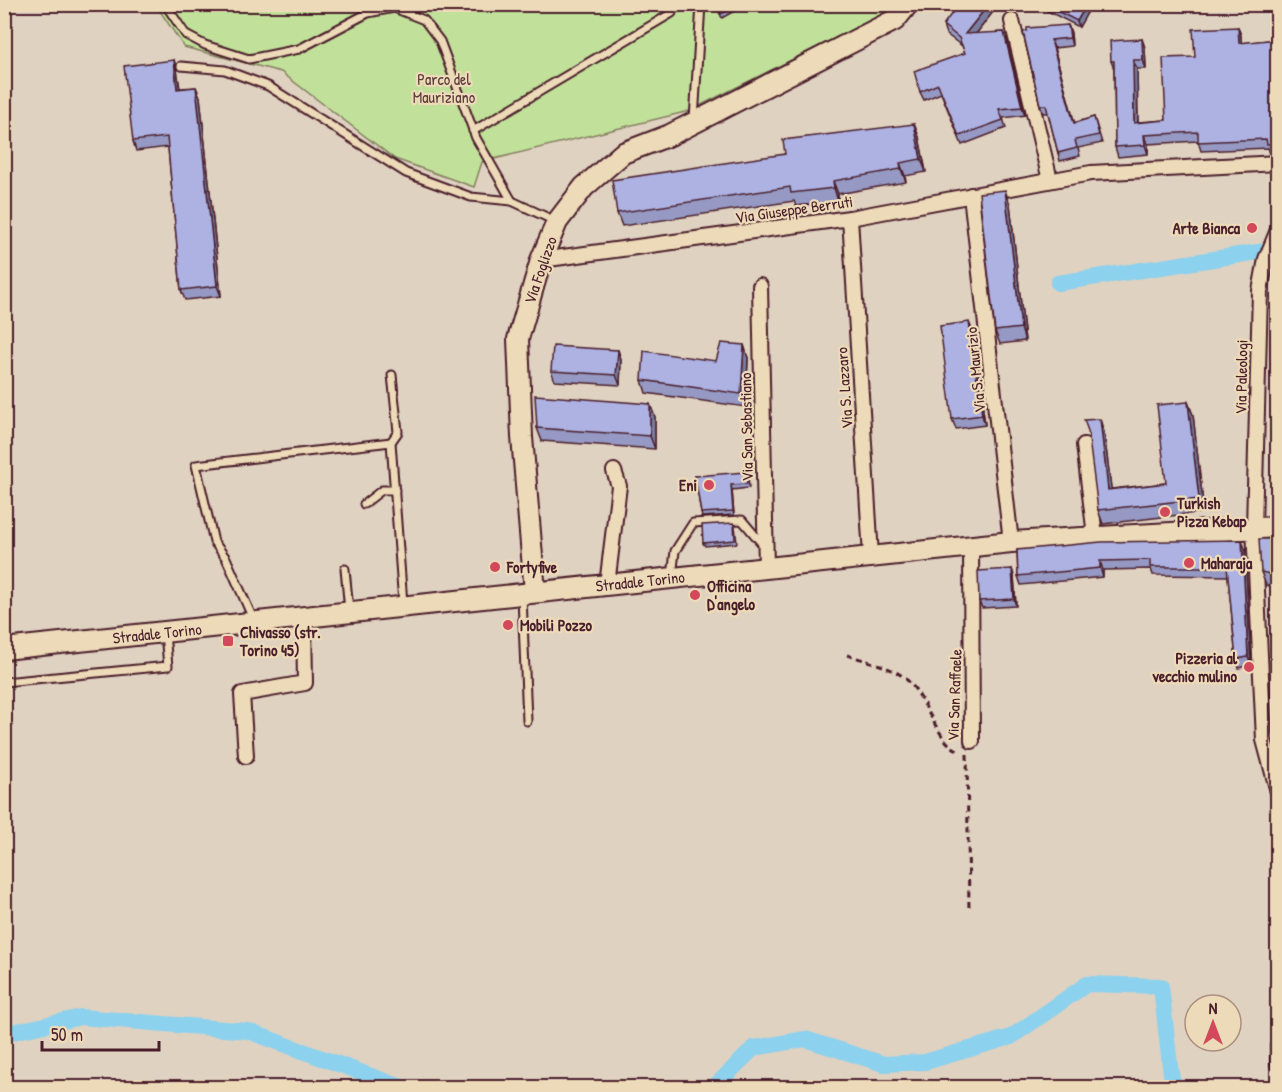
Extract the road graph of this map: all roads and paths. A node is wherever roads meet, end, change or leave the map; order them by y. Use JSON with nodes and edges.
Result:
{"nodes":[{"id":1,"x":165,"y":4,"type":"edge"},
{"id":2,"x":674,"y":4,"type":"edge"},
{"id":3,"x":701,"y":4,"type":"edge"},
{"id":4,"x":908,"y":4,"type":"edge"},
{"id":5,"x":1012,"y":21,"type":"dead end"},
{"id":6,"x":181,"y":66,"type":"dead end"},
{"id":7,"x":694,"y":122,"type":"junction"},
{"id":8,"x":473,"y":131,"type":"junction"},
{"id":9,"x":1278,"y":163,"type":"edge"},
{"id":10,"x":1050,"y":180,"type":"junction"},
{"id":11,"x":971,"y":195,"type":"junction"},
{"id":12,"x":512,"y":201,"type":"junction"},
{"id":13,"x":850,"y":218,"type":"junction"},
{"id":14,"x":557,"y":222,"type":"junction"},
{"id":15,"x":1276,"y":234,"type":"edge"},
{"id":16,"x":541,"y":261,"type":"junction"},
{"id":17,"x":760,"y":286,"type":"dead end"},
{"id":18,"x":392,"y":375,"type":"dead end"},
{"id":19,"x":391,"y":442,"type":"junction"},
{"id":20,"x":1084,"y":445,"type":"dead end"},
{"id":21,"x":614,"y":471,"type":"dead end"},
{"id":22,"x":395,"y":489,"type":"junction"},
{"id":23,"x":364,"y":504,"type":"dead end"},
{"id":24,"x":1278,"y":527,"type":"edge"},
{"id":25,"x":1254,"y":528,"type":"junction"},
{"id":26,"x":1095,"y":536,"type":"junction"},
{"id":27,"x":1011,"y":542,"type":"junction"},
{"id":28,"x":971,"y":546,"type":"junction"},
{"id":29,"x":765,"y":548,"type":"junction"},
{"id":30,"x":871,"y":556,"type":"junction"},
{"id":31,"x":766,"y":568,"type":"junction"},
{"id":32,"x":345,"y":569,"type":"dead end"},
{"id":33,"x":672,"y":578,"type":"junction"},
{"id":34,"x":607,"y":585,"type":"junction"},
{"id":35,"x":529,"y":593,"type":"junction"},
{"id":36,"x":403,"y":606,"type":"junction"},
{"id":37,"x":349,"y":612,"type":"junction"},
{"id":38,"x":304,"y":617,"type":"junction"},
{"id":39,"x":254,"y":622,"type":"junction"},
{"id":40,"x":165,"y":632,"type":"junction"},
{"id":41,"x":4,"y":649,"type":"edge"},
{"id":42,"x":847,"y":655,"type":"dead end"},
{"id":43,"x":4,"y":682,"type":"edge"},
{"id":44,"x":527,"y":722,"type":"dead end"},
{"id":45,"x":970,"y":747,"type":"junction"},
{"id":46,"x":246,"y":756,"type":"dead end"},
{"id":47,"x":1278,"y":792,"type":"edge"},
{"id":48,"x":969,"y":911,"type":"dead end"},
{"id":49,"x":1278,"y":1046,"type":"edge"},
{"id":50,"x":1278,"y":1064,"type":"edge"}],
"edges":[{"from":1,"to":8,"type":"lane"},
{"from":2,"to":8,"type":"lane"},
{"from":3,"to":7,"type":"lane"},
{"from":4,"to":7,"type":"main road","name":"Via Foglizzo"},
{"from":5,"to":10,"type":"street"},
{"from":6,"to":12,"type":"lane"},
{"from":7,"to":14,"type":"main road","name":"Via Foglizzo"},
{"from":8,"to":12,"type":"lane"},
{"from":9,"to":10,"type":"street","name":"Via Giuseppe Berruti"},
{"from":10,"to":11,"type":"street","name":"Via Giuseppe Berruti"},
{"from":11,"to":13,"type":"street","name":"Via Giuseppe Berruti"},
{"from":11,"to":27,"type":"street","name":"Via S. Maurizio"},
{"from":12,"to":14,"type":"lane"},
{"from":13,"to":16,"type":"street","name":"Via Giuseppe Berruti"},
{"from":13,"to":30,"type":"street","name":"Via S. Lazzaro"},
{"from":14,"to":16,"type":"main road","name":"Via Foglizzo"},
{"from":15,"to":25,"type":"street","name":"Via Paleologi"},
{"from":16,"to":35,"type":"main road","name":"Via Foglizzo"},
{"from":17,"to":29,"type":"street","name":"Via San Sebastiano"},
{"from":18,"to":19,"type":"lane"},
{"from":19,"to":22,"type":"lane"},
{"from":19,"to":39,"type":"lane"},
{"from":20,"to":26,"type":"street"},
{"from":21,"to":34,"type":"street"},
{"from":22,"to":23,"type":"lane"},
{"from":22,"to":36,"type":"lane"},
{"from":24,"to":25,"type":"main road","name":"Stradale Torino"},
{"from":25,"to":26,"type":"main road","name":"Stradale Torino"},
{"from":25,"to":47,"type":"street","name":"Via Paleologi"},
{"from":26,"to":27,"type":"main road","name":"Stradale Torino"},
{"from":27,"to":28,"type":"main road","name":"Stradale Torino"},
{"from":28,"to":30,"type":"main road","name":"Stradale Torino"},
{"from":28,"to":45,"type":"street","name":"Via San Raffaele"},
{"from":29,"to":31,"type":"street","name":"Via San Sebastiano"},
{"from":29,"to":33,"type":"lane"},
{"from":30,"to":31,"type":"main road","name":"Stradale Torino"},
{"from":31,"to":33,"type":"main road","name":"Stradale Torino"},
{"from":32,"to":37,"type":"lane"},
{"from":33,"to":34,"type":"main road","name":"Stradale Torino"},
{"from":34,"to":35,"type":"main road","name":"Stradale Torino"},
{"from":35,"to":36,"type":"main road","name":"Stradale Torino"},
{"from":35,"to":44,"type":"lane"},
{"from":36,"to":37,"type":"main road","name":"Stradale Torino"},
{"from":37,"to":38,"type":"main road","name":"Stradale Torino"},
{"from":38,"to":39,"type":"main road","name":"Stradale Torino"},
{"from":38,"to":46,"type":"street"},
{"from":39,"to":40,"type":"main road","name":"Stradale Torino"},
{"from":40,"to":41,"type":"main road","name":"Stradale Torino"},
{"from":40,"to":43,"type":"lane"},
{"from":42,"to":45,"type":"path","name":"Via San Raffaele"},
{"from":45,"to":48,"type":"path"},
{"from":49,"to":50,"type":"street"}]}
